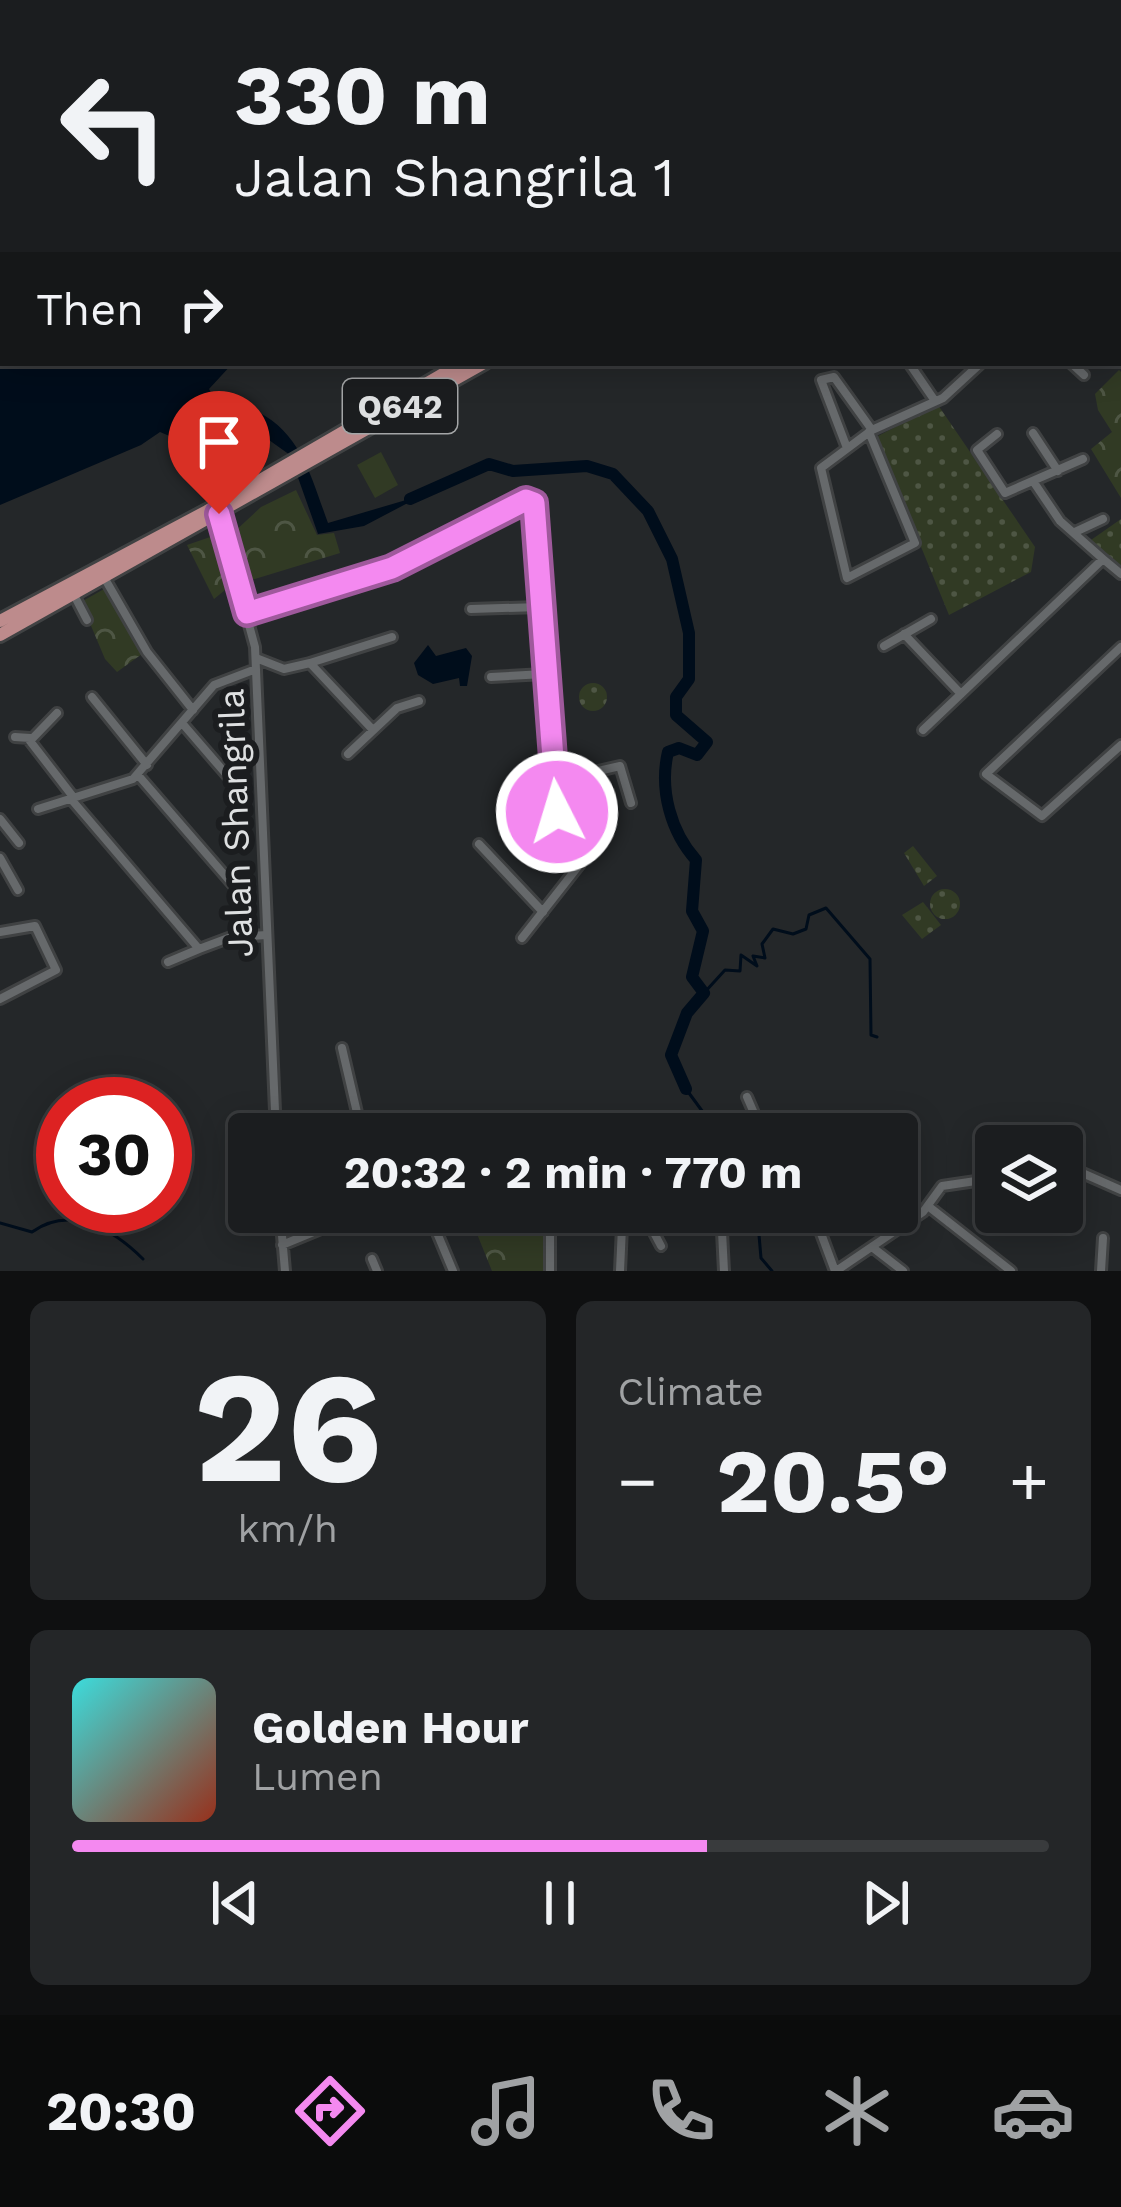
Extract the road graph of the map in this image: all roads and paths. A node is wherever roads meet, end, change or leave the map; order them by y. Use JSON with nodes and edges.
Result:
{"nodes":[{"id":1,"x":457,"y":366,"type":"edge"},
{"id":2,"x":478,"y":366,"type":"edge"},
{"id":3,"x":911,"y":366,"type":"edge"},
{"id":4,"x":977,"y":366,"type":"edge"},
{"id":5,"x":1074,"y":366,"type":"edge"},
{"id":6,"x":1084,"y":375,"type":"dead end"},
{"id":7,"x":934,"y":401,"type":"junction"},
{"id":8,"x":870,"y":431,"type":"junction"},
{"id":9,"x":1033,"y":433,"type":"dead end"},
{"id":10,"x":997,"y":434,"type":"dead end"},
{"id":11,"x":848,"y":448,"type":"junction"},
{"id":12,"x":318,"y":449,"type":"junction"},
{"id":13,"x":1083,"y":459,"type":"dead end"},
{"id":14,"x":280,"y":471,"type":"junction"},
{"id":15,"x":1058,"y":471,"type":"junction"},
{"id":16,"x":1034,"y":484,"type":"junction"},
{"id":17,"x":219,"y":514,"type":"junction"},
{"id":18,"x":1103,"y":519,"type":"dead end"},
{"id":19,"x":1076,"y":532,"type":"junction"},
{"id":20,"x":1103,"y":559,"type":"junction"},
{"id":21,"x":1121,"y":574,"type":"edge"},
{"id":22,"x":105,"y":579,"type":"junction"},
{"id":23,"x":74,"y":595,"type":"junction"},
{"id":24,"x":540,"y":607,"type":"junction"},
{"id":25,"x":471,"y":610,"type":"dead end"},
{"id":26,"x":247,"y":613,"type":"junction"},
{"id":27,"x":87,"y":620,"type":"dead end"},
{"id":28,"x":931,"y":620,"type":"dead end"},
{"id":29,"x":0,"y":621,"type":"edge"},
{"id":30,"x":904,"y":634,"type":"junction"},
{"id":31,"x":0,"y":635,"type":"edge"},
{"id":32,"x":392,"y":637,"type":"dead end"},
{"id":33,"x":884,"y":646,"type":"dead end"},
{"id":34,"x":1121,"y":647,"type":"edge"},
{"id":35,"x":310,"y":663,"type":"junction"},
{"id":36,"x":256,"y":664,"type":"junction"},
{"id":37,"x":544,"y":674,"type":"junction"},
{"id":38,"x":491,"y":676,"type":"dead end"},
{"id":39,"x":962,"y":694,"type":"junction"},
{"id":40,"x":92,"y":697,"type":"dead end"},
{"id":41,"x":419,"y":701,"type":"dead end"},
{"id":42,"x":193,"y":710,"type":"junction"},
{"id":43,"x":57,"y":713,"type":"dead end"},
{"id":44,"x":182,"y":723,"type":"junction"},
{"id":45,"x":373,"y":730,"type":"junction"},
{"id":46,"x":923,"y":730,"type":"dead end"},
{"id":47,"x":15,"y":736,"type":"dead end"},
{"id":48,"x":30,"y":738,"type":"junction"},
{"id":49,"x":1121,"y":745,"type":"edge"},
{"id":50,"x":348,"y":754,"type":"dead end"},
{"id":51,"x":147,"y":765,"type":"junction"},
{"id":52,"x":138,"y":775,"type":"junction"},
{"id":53,"x":556,"y":781,"type":"junction"},
{"id":54,"x":245,"y":796,"type":"dead end"},
{"id":55,"x":72,"y":798,"type":"junction"},
{"id":56,"x":631,"y":803,"type":"dead end"},
{"id":57,"x":38,"y":808,"type":"dead end"},
{"id":58,"x":0,"y":819,"type":"edge"},
{"id":59,"x":19,"y":843,"type":"dead end"},
{"id":60,"x":479,"y":844,"type":"dead end"},
{"id":61,"x":0,"y":858,"type":"edge"},
{"id":62,"x":18,"y":890,"type":"dead end"},
{"id":63,"x":241,"y":894,"type":"dead end"},
{"id":64,"x":543,"y":912,"type":"junction"},
{"id":65,"x":0,"y":932,"type":"edge"},
{"id":66,"x":267,"y":935,"type":"junction"},
{"id":67,"x":522,"y":938,"type":"dead end"},
{"id":68,"x":199,"y":949,"type":"junction"},
{"id":69,"x":168,"y":962,"type":"dead end"},
{"id":70,"x":0,"y":999,"type":"edge"},
{"id":71,"x":342,"y":1048,"type":"dead end"},
{"id":72,"x":747,"y":1097,"type":"dead end"},
{"id":73,"x":274,"y":1113,"type":"edge"},
{"id":74,"x":357,"y":1113,"type":"edge"},
{"id":75,"x":754,"y":1113,"type":"edge"},
{"id":76,"x":1083,"y":1173,"type":"edge"},
{"id":77,"x":975,"y":1181,"type":"edge"},
{"id":78,"x":1121,"y":1190,"type":"edge"},
{"id":79,"x":928,"y":1206,"type":"junction"},
{"id":80,"x":281,"y":1233,"type":"edge"},
{"id":81,"x":311,"y":1233,"type":"edge"},
{"id":82,"x":437,"y":1233,"type":"edge"},
{"id":83,"x":550,"y":1233,"type":"edge"},
{"id":84,"x":622,"y":1233,"type":"edge"},
{"id":85,"x":654,"y":1233,"type":"edge"},
{"id":86,"x":722,"y":1233,"type":"edge"},
{"id":87,"x":821,"y":1233,"type":"edge"},
{"id":88,"x":1103,"y":1238,"type":"dead end"},
{"id":89,"x":282,"y":1245,"type":"junction"},
{"id":90,"x":661,"y":1246,"type":"dead end"},
{"id":91,"x":872,"y":1246,"type":"junction"},
{"id":92,"x":372,"y":1259,"type":"dead end"},
{"id":93,"x":285,"y":1271,"type":"edge"},
{"id":94,"x":377,"y":1271,"type":"edge"},
{"id":95,"x":453,"y":1271,"type":"edge"},
{"id":96,"x":550,"y":1271,"type":"edge"},
{"id":97,"x":620,"y":1271,"type":"edge"},
{"id":98,"x":724,"y":1271,"type":"edge"},
{"id":99,"x":836,"y":1271,"type":"edge"},
{"id":100,"x":903,"y":1271,"type":"edge"},
{"id":101,"x":1011,"y":1271,"type":"edge"},
{"id":102,"x":1101,"y":1271,"type":"edge"}],
"edges":[{"from":1,"to":12,"type":"main road","number":"Q642"},
{"from":2,"to":12,"type":"main road","number":"Q642"},
{"from":3,"to":7,"type":"street"},
{"from":4,"to":7,"type":"street"},
{"from":5,"to":6,"type":"street"},
{"from":7,"to":8,"type":"street"},
{"from":8,"to":11,"type":"street"},
{"from":8,"to":11,"type":"street"},
{"from":8,"to":11,"type":"street"},
{"from":9,"to":15,"type":"street"},
{"from":10,"to":16,"type":"street"},
{"from":12,"to":14,"type":"main road","number":"Q642"},
{"from":13,"to":15,"type":"street"},
{"from":14,"to":17,"type":"main road","number":"Q642"},
{"from":14,"to":29,"type":"main road","number":"Q642"},
{"from":15,"to":16,"type":"street"},
{"from":16,"to":19,"type":"street"},
{"from":17,"to":22,"type":"main road","number":"Q642"},
{"from":17,"to":26,"type":"street","name":"Jalan Shangrila"},
{"from":18,"to":19,"type":"street"},
{"from":19,"to":20,"type":"street"},
{"from":20,"to":21,"type":"street"},
{"from":20,"to":39,"type":"street"},
{"from":22,"to":23,"type":"main road","number":"Q642"},
{"from":22,"to":42,"type":"street"},
{"from":23,"to":27,"type":"street"},
{"from":23,"to":31,"type":"main road","number":"Q642"},
{"from":24,"to":25,"type":"street"},
{"from":24,"to":26,"type":"street"},
{"from":24,"to":37,"type":"street"},
{"from":26,"to":36,"type":"street","name":"Jalan Shangrila"},
{"from":28,"to":30,"type":"street"},
{"from":30,"to":33,"type":"street"},
{"from":30,"to":39,"type":"street"},
{"from":32,"to":35,"type":"street"},
{"from":34,"to":49,"type":"street"},
{"from":35,"to":36,"type":"street"},
{"from":35,"to":45,"type":"street"},
{"from":36,"to":42,"type":"street"},
{"from":36,"to":66,"type":"street","name":"Jalan Shangrila"},
{"from":37,"to":38,"type":"street"},
{"from":37,"to":53,"type":"street"},
{"from":39,"to":46,"type":"street"},
{"from":40,"to":51,"type":"street"},
{"from":41,"to":45,"type":"street"},
{"from":42,"to":44,"type":"street"},
{"from":43,"to":48,"type":"street"},
{"from":44,"to":51,"type":"street"},
{"from":44,"to":54,"type":"street"},
{"from":45,"to":50,"type":"street"},
{"from":47,"to":48,"type":"street"},
{"from":48,"to":55,"type":"street"},
{"from":51,"to":52,"type":"street"},
{"from":52,"to":55,"type":"street"},
{"from":52,"to":63,"type":"street"},
{"from":53,"to":56,"type":"street"},
{"from":53,"to":64,"type":"street"},
{"from":55,"to":57,"type":"street"},
{"from":55,"to":68,"type":"street"},
{"from":58,"to":59,"type":"street"},
{"from":60,"to":64,"type":"street"},
{"from":61,"to":62,"type":"street"},
{"from":64,"to":67,"type":"street"},
{"from":65,"to":70,"type":"street"},
{"from":66,"to":68,"type":"street"},
{"from":66,"to":73,"type":"street","name":"Jalan Shangrila"},
{"from":68,"to":69,"type":"street"},
{"from":71,"to":74,"type":"street"},
{"from":72,"to":75,"type":"street"},
{"from":76,"to":78,"type":"street"},
{"from":77,"to":79,"type":"street"},
{"from":79,"to":91,"type":"street"},
{"from":79,"to":101,"type":"street"},
{"from":80,"to":89,"type":"street"},
{"from":81,"to":89,"type":"street"},
{"from":82,"to":95,"type":"street"},
{"from":83,"to":96,"type":"street"},
{"from":84,"to":97,"type":"street"},
{"from":85,"to":90,"type":"street"},
{"from":86,"to":98,"type":"street"},
{"from":87,"to":99,"type":"street"},
{"from":88,"to":102,"type":"street"},
{"from":89,"to":93,"type":"street"},
{"from":91,"to":99,"type":"street"},
{"from":91,"to":100,"type":"street"},
{"from":92,"to":94,"type":"street"}]}
